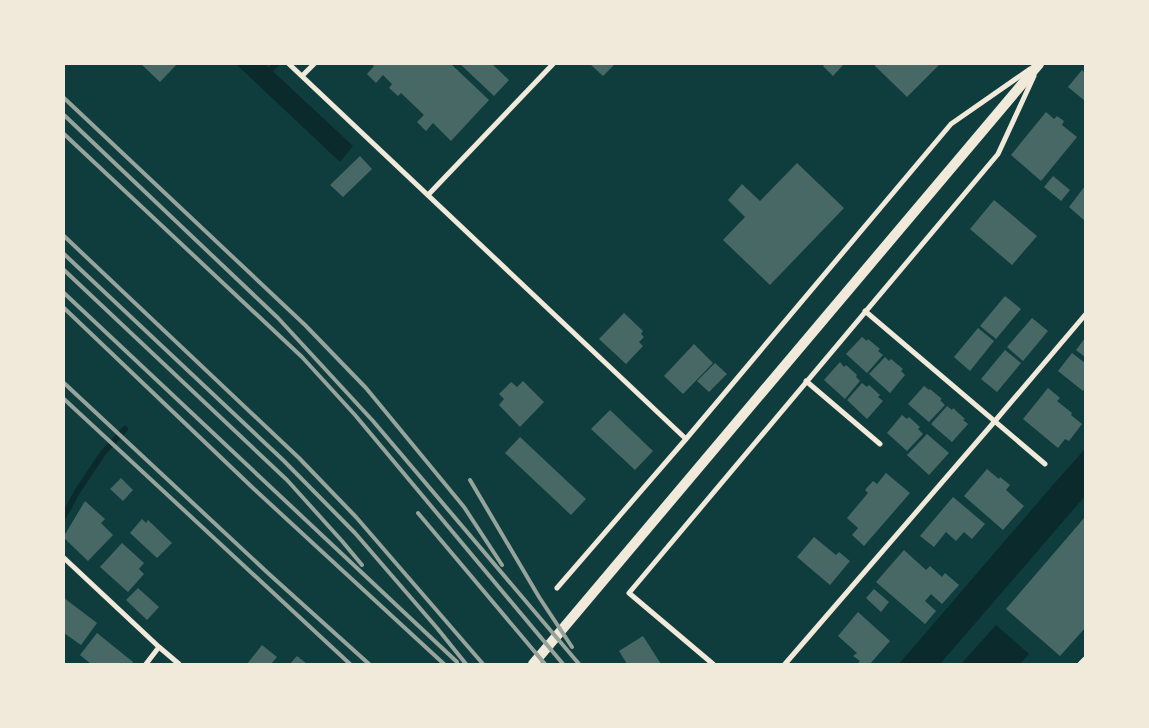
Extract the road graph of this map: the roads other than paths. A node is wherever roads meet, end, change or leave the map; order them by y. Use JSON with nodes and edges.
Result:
{"nodes":[{"id":1,"x":289,"y":64,"type":"edge"},
{"id":2,"x":314,"y":64,"type":"edge"},
{"id":3,"x":553,"y":64,"type":"edge"},
{"id":4,"x":1039,"y":64,"type":"edge"},
{"id":5,"x":302,"y":76,"type":"junction"},
{"id":6,"x":428,"y":195,"type":"junction"},
{"id":7,"x":865,"y":310,"type":"junction"},
{"id":8,"x":1085,"y":315,"type":"edge"},
{"id":9,"x":806,"y":381,"type":"junction"},
{"id":10,"x":995,"y":421,"type":"junction"},
{"id":11,"x":686,"y":439,"type":"junction"},
{"id":12,"x":880,"y":444,"type":"dead end"},
{"id":13,"x":1045,"y":464,"type":"dead end"},
{"id":14,"x":64,"y":558,"type":"edge"},
{"id":15,"x":557,"y":588,"type":"dead end"},
{"id":16,"x":158,"y":647,"type":"junction"},
{"id":17,"x":1085,"y":658,"type":"edge"},
{"id":18,"x":146,"y":664,"type":"edge"},
{"id":19,"x":179,"y":664,"type":"edge"},
{"id":20,"x":533,"y":664,"type":"edge"},
{"id":21,"x":713,"y":664,"type":"edge"},
{"id":22,"x":785,"y":664,"type":"edge"},
{"id":23,"x":1080,"y":664,"type":"edge"}],
"edges":[{"from":1,"to":5,"type":"street"},
{"from":2,"to":5,"type":"street"},
{"from":3,"to":6,"type":"street"},
{"from":4,"to":7,"type":"street"},
{"from":4,"to":11,"type":"street"},
{"from":4,"to":20,"type":"main road"},
{"from":5,"to":6,"type":"street"},
{"from":6,"to":11,"type":"street"},
{"from":7,"to":9,"type":"street"},
{"from":7,"to":10,"type":"street"},
{"from":8,"to":10,"type":"street"},
{"from":9,"to":12,"type":"street"},
{"from":9,"to":21,"type":"street"},
{"from":10,"to":13,"type":"street"},
{"from":10,"to":22,"type":"street"},
{"from":11,"to":15,"type":"street"},
{"from":14,"to":16,"type":"street"},
{"from":16,"to":18,"type":"street"},
{"from":16,"to":19,"type":"street"},
{"from":17,"to":23,"type":"street"}]}
